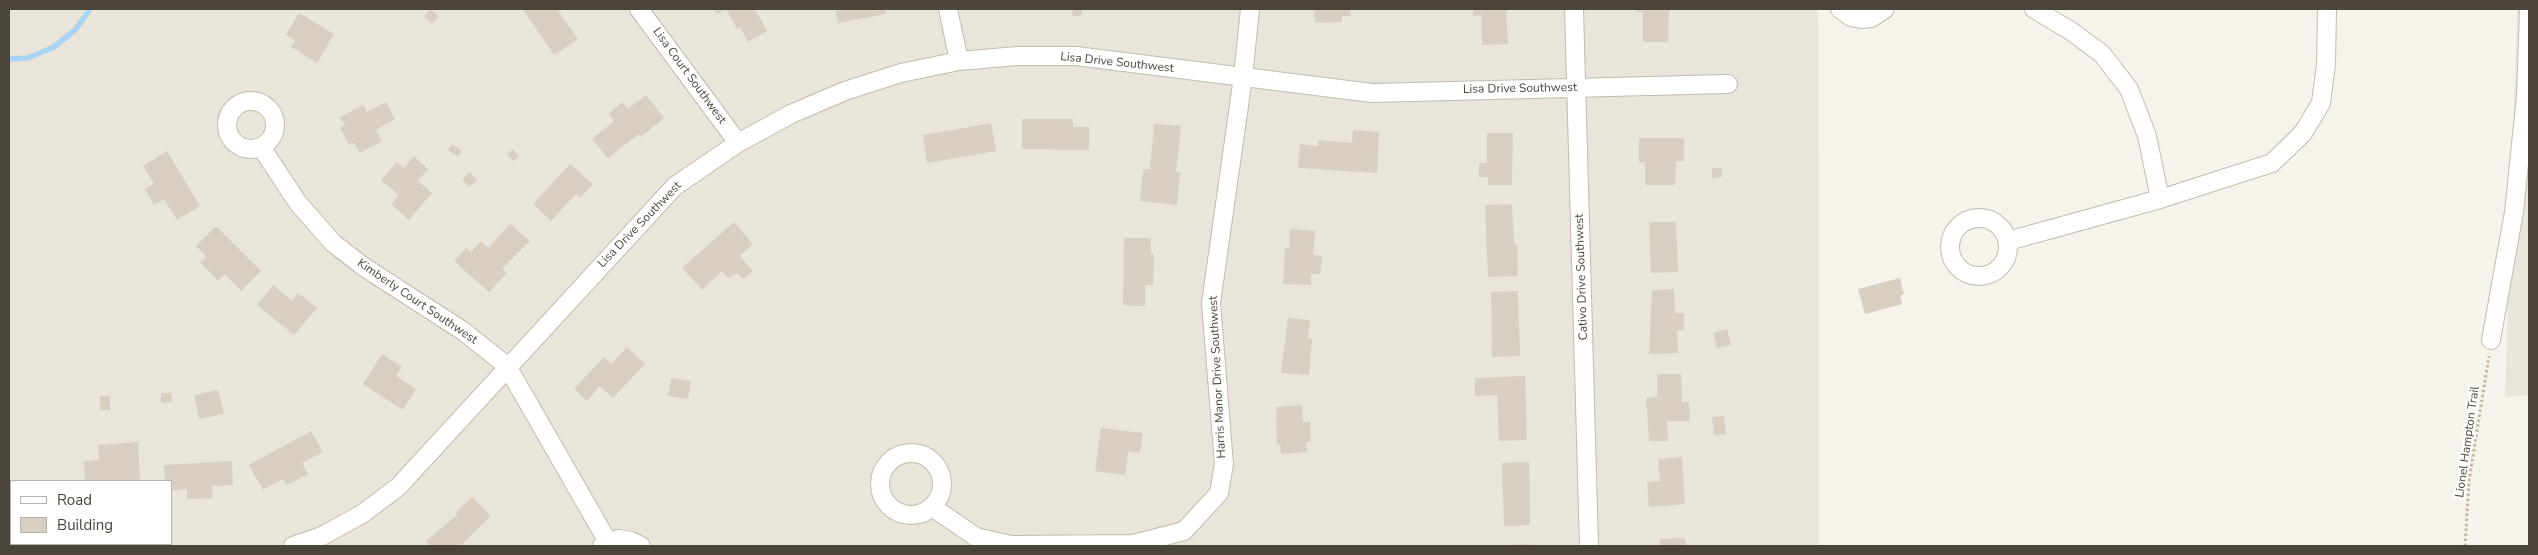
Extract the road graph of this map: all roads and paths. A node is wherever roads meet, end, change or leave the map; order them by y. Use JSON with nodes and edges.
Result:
{"nodes":[{"id":1,"x":639,"y":9,"type":"edge"},
{"id":2,"x":948,"y":9,"type":"edge"},
{"id":3,"x":1250,"y":9,"type":"edge"},
{"id":4,"x":1574,"y":9,"type":"edge"},
{"id":5,"x":1840,"y":9,"type":"edge"},
{"id":6,"x":1885,"y":9,"type":"edge"},
{"id":7,"x":2034,"y":9,"type":"edge"},
{"id":8,"x":2327,"y":9,"type":"edge"},
{"id":9,"x":2529,"y":9,"type":"edge"},
{"id":10,"x":959,"y":61,"type":"junction"},
{"id":11,"x":1243,"y":77,"type":"junction"},
{"id":12,"x":1728,"y":84,"type":"dead end"},
{"id":13,"x":1576,"y":88,"type":"junction"},
{"id":14,"x":738,"y":144,"type":"junction"},
{"id":15,"x":261,"y":147,"type":"dead end"},
{"id":16,"x":2160,"y":199,"type":"junction"},
{"id":17,"x":2008,"y":241,"type":"dead end"},
{"id":18,"x":2491,"y":340,"type":"joint"},
{"id":19,"x":507,"y":366,"type":"junction"},
{"id":20,"x":932,"y":507,"type":"dead end"},
{"id":21,"x":605,"y":544,"type":"edge"},
{"id":22,"x":293,"y":546,"type":"edge"},
{"id":23,"x":641,"y":546,"type":"edge"},
{"id":24,"x":1589,"y":546,"type":"edge"},
{"id":25,"x":2466,"y":546,"type":"edge"}],
"edges":[{"from":1,"to":14,"type":"street","name":"Lisa Court Southwest"},
{"from":2,"to":10,"type":"street"},
{"from":3,"to":11,"type":"street","name":"Harris Manor Drive Southwest"},
{"from":4,"to":13,"type":"street","name":"Cativo Drive Southwest"},
{"from":5,"to":6,"type":"street"},
{"from":7,"to":16,"type":"street"},
{"from":8,"to":16,"type":"street"},
{"from":9,"to":18,"type":"street"},
{"from":10,"to":11,"type":"street","name":"Lisa Drive Southwest"},
{"from":10,"to":14,"type":"street","name":"Lisa Drive Southwest"},
{"from":11,"to":13,"type":"street","name":"Lisa Drive Southwest"},
{"from":11,"to":20,"type":"street","name":"Harris Manor Drive Southwest"},
{"from":12,"to":13,"type":"street","name":"Lisa Drive Southwest"},
{"from":13,"to":24,"type":"street","name":"Cativo Drive Southwest"},
{"from":14,"to":19,"type":"street","name":"Lisa Drive Southwest"},
{"from":15,"to":19,"type":"street","name":"Kimberly Court Southwest"},
{"from":16,"to":17,"type":"street"},
{"from":18,"to":25,"type":"path","name":"Lionel Hampton Trail"},
{"from":19,"to":21,"type":"street","name":"Kimberly Court Southwest"},
{"from":19,"to":22,"type":"street","name":"Lisa Drive Southwest"},
{"from":21,"to":23,"type":"street","name":"Kimberly Court Southwest"}]}
